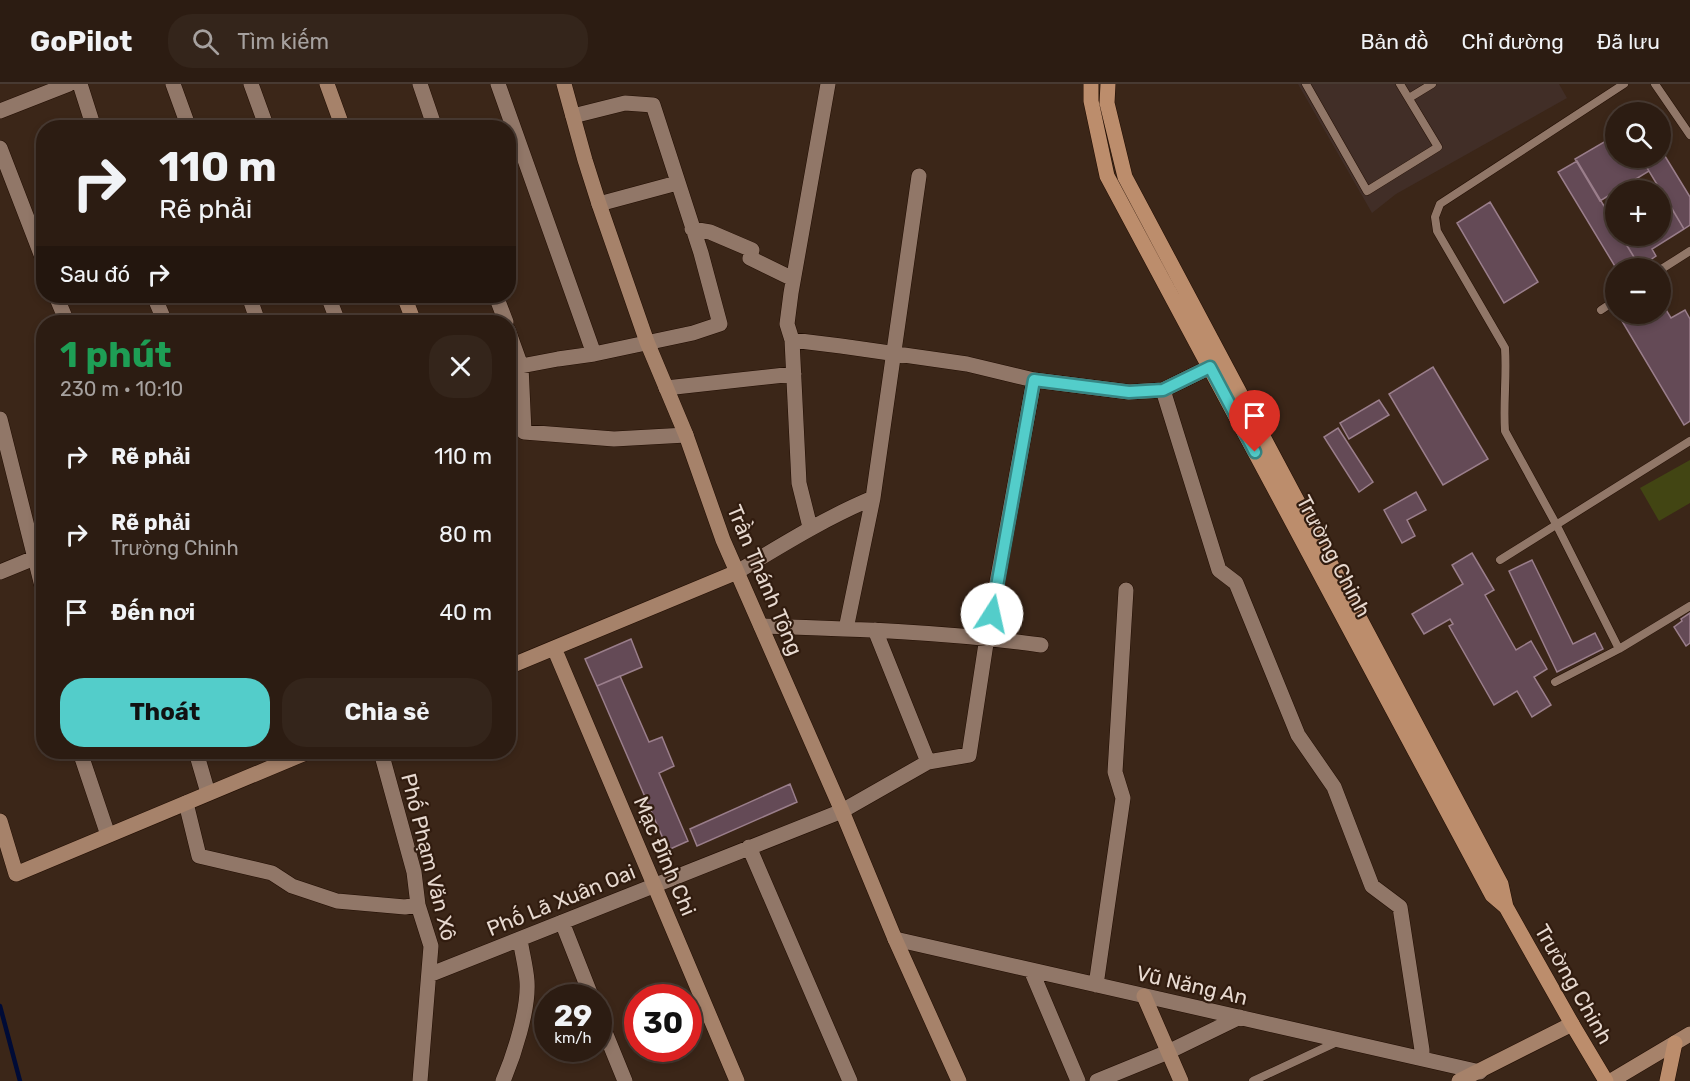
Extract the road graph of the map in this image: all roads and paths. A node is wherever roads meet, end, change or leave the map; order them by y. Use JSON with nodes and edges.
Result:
{"nodes":[{"id":1,"x":69,"y":84,"type":"edge"},
{"id":2,"x":80,"y":84,"type":"edge"},
{"id":3,"x":173,"y":84,"type":"edge"},
{"id":4,"x":251,"y":84,"type":"edge"},
{"id":5,"x":327,"y":84,"type":"edge"},
{"id":6,"x":420,"y":84,"type":"edge"},
{"id":7,"x":498,"y":84,"type":"edge"},
{"id":8,"x":564,"y":84,"type":"edge"},
{"id":9,"x":828,"y":84,"type":"edge"},
{"id":10,"x":1091,"y":84,"type":"edge"},
{"id":11,"x":1108,"y":84,"type":"edge"},
{"id":12,"x":1306,"y":84,"type":"edge"},
{"id":13,"x":1400,"y":84,"type":"edge"},
{"id":14,"x":1432,"y":84,"type":"edge"},
{"id":15,"x":1624,"y":84,"type":"edge"},
{"id":16,"x":1655,"y":84,"type":"edge"},
{"id":17,"x":1409,"y":98,"type":"junction"},
{"id":18,"x":0,"y":111,"type":"edge"},
{"id":19,"x":573,"y":116,"type":"junction"},
{"id":20,"x":91,"y":120,"type":"edge"},
{"id":21,"x":186,"y":120,"type":"edge"},
{"id":22,"x":264,"y":120,"type":"edge"},
{"id":23,"x":340,"y":120,"type":"edge"},
{"id":24,"x":432,"y":120,"type":"edge"},
{"id":25,"x":511,"y":120,"type":"edge"},
{"id":26,"x":516,"y":135,"type":"edge"},
{"id":27,"x":1690,"y":135,"type":"edge"},
{"id":28,"x":0,"y":148,"type":"edge"},
{"id":29,"x":919,"y":176,"type":"dead end"},
{"id":30,"x":677,"y":183,"type":"junction"},
{"id":31,"x":599,"y":204,"type":"junction"},
{"id":32,"x":692,"y":229,"type":"junction"},
{"id":33,"x":36,"y":241,"type":"edge"},
{"id":34,"x":1689,"y":253,"type":"edge"},
{"id":35,"x":1671,"y":264,"type":"edge"},
{"id":36,"x":793,"y":279,"type":"junction"},
{"id":37,"x":1605,"y":307,"type":"edge"},
{"id":38,"x":1601,"y":310,"type":"dead end"},
{"id":39,"x":792,"y":340,"type":"junction"},
{"id":40,"x":647,"y":342,"type":"junction"},
{"id":41,"x":594,"y":354,"type":"junction"},
{"id":42,"x":894,"y":354,"type":"junction"},
{"id":43,"x":516,"y":363,"type":"edge"},
{"id":44,"x":1210,"y":367,"type":"junction"},
{"id":45,"x":516,"y":371,"type":"edge"},
{"id":46,"x":794,"y":374,"type":"junction"},
{"id":47,"x":1034,"y":380,"type":"junction"},
{"id":48,"x":666,"y":388,"type":"junction"},
{"id":49,"x":1163,"y":390,"type":"junction"},
{"id":50,"x":0,"y":419,"type":"edge"},
{"id":51,"x":686,"y":435,"type":"junction"},
{"id":52,"x":1690,"y":441,"type":"edge"},
{"id":53,"x":873,"y":498,"type":"junction"},
{"id":54,"x":1556,"y":524,"type":"junction"},
{"id":55,"x":810,"y":527,"type":"junction"},
{"id":56,"x":36,"y":545,"type":"edge"},
{"id":57,"x":36,"y":557,"type":"edge"},
{"id":58,"x":1500,"y":560,"type":"dead end"},
{"id":59,"x":0,"y":572,"type":"edge"},
{"id":60,"x":737,"y":572,"type":"junction"},
{"id":61,"x":1126,"y":590,"type":"dead end"},
{"id":62,"x":1690,"y":606,"type":"edge"},
{"id":63,"x":761,"y":626,"type":"junction"},
{"id":64,"x":846,"y":629,"type":"junction"},
{"id":65,"x":875,"y":630,"type":"junction"},
{"id":66,"x":987,"y":638,"type":"junction"},
{"id":67,"x":1041,"y":645,"type":"dead end"},
{"id":68,"x":554,"y":648,"type":"junction"},
{"id":69,"x":1619,"y":649,"type":"junction"},
{"id":70,"x":516,"y":665,"type":"edge"},
{"id":71,"x":1555,"y":682,"type":"dead end"},
{"id":72,"x":82,"y":759,"type":"edge"},
{"id":73,"x":198,"y":759,"type":"edge"},
{"id":74,"x":291,"y":759,"type":"edge"},
{"id":75,"x":383,"y":759,"type":"edge"},
{"id":76,"x":928,"y":762,"type":"junction"},
{"id":77,"x":208,"y":793,"type":"junction"},
{"id":78,"x":186,"y":803,"type":"junction"},
{"id":79,"x":842,"y":811,"type":"junction"},
{"id":80,"x":0,"y":821,"type":"edge"},
{"id":81,"x":108,"y":835,"type":"junction"},
{"id":82,"x":749,"y":848,"type":"junction"},
{"id":83,"x":655,"y":885,"type":"junction"},
{"id":84,"x":418,"y":905,"type":"junction"},
{"id":85,"x":1506,"y":908,"type":"junction"},
{"id":86,"x":562,"y":922,"type":"junction"},
{"id":87,"x":520,"y":939,"type":"junction"},
{"id":88,"x":895,"y":939,"type":"junction"},
{"id":89,"x":1031,"y":970,"type":"junction"},
{"id":90,"x":429,"y":975,"type":"junction"},
{"id":91,"x":586,"y":984,"type":"edge"},
{"id":92,"x":1096,"y":985,"type":"junction"},
{"id":93,"x":1144,"y":996,"type":"junction"},
{"id":94,"x":1240,"y":1017,"type":"junction"},
{"id":95,"x":1572,"y":1024,"type":"junction"},
{"id":96,"x":1690,"y":1034,"type":"edge"},
{"id":97,"x":1341,"y":1040,"type":"junction"},
{"id":98,"x":1675,"y":1043,"type":"junction"},
{"id":99,"x":612,"y":1049,"type":"edge"},
{"id":100,"x":1168,"y":1052,"type":"junction"},
{"id":101,"x":1422,"y":1058,"type":"junction"},
{"id":102,"x":1480,"y":1072,"type":"junction"},
{"id":103,"x":420,"y":1081,"type":"edge"},
{"id":104,"x":502,"y":1081,"type":"edge"},
{"id":105,"x":625,"y":1081,"type":"edge"},
{"id":106,"x":737,"y":1081,"type":"edge"},
{"id":107,"x":850,"y":1081,"type":"edge"},
{"id":108,"x":959,"y":1081,"type":"edge"},
{"id":109,"x":1078,"y":1081,"type":"edge"},
{"id":110,"x":1097,"y":1081,"type":"edge"},
{"id":111,"x":1181,"y":1081,"type":"edge"},
{"id":112,"x":1253,"y":1081,"type":"edge"},
{"id":113,"x":1459,"y":1081,"type":"edge"},
{"id":114,"x":1606,"y":1081,"type":"edge"},
{"id":115,"x":1611,"y":1081,"type":"edge"},
{"id":116,"x":1667,"y":1081,"type":"edge"}],
"edges":[{"from":1,"to":18,"type":"street"},
{"from":2,"to":20,"type":"street"},
{"from":3,"to":21,"type":"street"},
{"from":4,"to":22,"type":"street"},
{"from":5,"to":23,"type":"street"},
{"from":6,"to":24,"type":"street"},
{"from":7,"to":25,"type":"street"},
{"from":8,"to":19,"type":"street","name":"Trần Thánh Tông"},
{"from":9,"to":36,"type":"street"},
{"from":10,"to":44,"type":"main road","name":"Trường Chinh"},
{"from":11,"to":85,"type":"main road","name":"Trường Chinh"},
{"from":12,"to":17,"type":"lane"},
{"from":13,"to":17,"type":"lane"},
{"from":14,"to":17,"type":"lane"},
{"from":15,"to":54,"type":"lane"},
{"from":16,"to":27,"type":"lane"},
{"from":19,"to":30,"type":"street"},
{"from":19,"to":31,"type":"street","name":"Trần Thánh Tông"},
{"from":26,"to":41,"type":"street"},
{"from":28,"to":33,"type":"street"},
{"from":29,"to":42,"type":"street"},
{"from":30,"to":31,"type":"street"},
{"from":30,"to":32,"type":"street"},
{"from":31,"to":40,"type":"street","name":"Trần Thánh Tông"},
{"from":32,"to":36,"type":"street"},
{"from":32,"to":40,"type":"street"},
{"from":34,"to":35,"type":"lane"},
{"from":36,"to":39,"type":"street"},
{"from":37,"to":38,"type":"lane"},
{"from":39,"to":42,"type":"street"},
{"from":39,"to":46,"type":"street"},
{"from":40,"to":41,"type":"street"},
{"from":40,"to":48,"type":"street","name":"Trần Thánh Tông"},
{"from":41,"to":43,"type":"street"},
{"from":42,"to":47,"type":"street"},
{"from":42,"to":53,"type":"street"},
{"from":44,"to":49,"type":"street"},
{"from":44,"to":85,"type":"main road","name":"Trường Chinh"},
{"from":45,"to":51,"type":"street"},
{"from":46,"to":48,"type":"street"},
{"from":46,"to":55,"type":"street"},
{"from":47,"to":49,"type":"street"},
{"from":47,"to":66,"type":"street"},
{"from":48,"to":51,"type":"street","name":"Trần Thánh Tông"},
{"from":49,"to":101,"type":"street"},
{"from":50,"to":56,"type":"street"},
{"from":51,"to":60,"type":"street","name":"Trần Thánh Tông"},
{"from":52,"to":54,"type":"lane"},
{"from":53,"to":55,"type":"street"},
{"from":53,"to":64,"type":"street"},
{"from":54,"to":58,"type":"lane"},
{"from":54,"to":69,"type":"lane"},
{"from":55,"to":60,"type":"street"},
{"from":57,"to":59,"type":"street"},
{"from":60,"to":63,"type":"street","name":"Trần Thánh Tông"},
{"from":60,"to":68,"type":"street"},
{"from":61,"to":92,"type":"street"},
{"from":62,"to":69,"type":"lane"},
{"from":63,"to":64,"type":"street"},
{"from":63,"to":79,"type":"street","name":"Trần Thánh Tông"},
{"from":64,"to":65,"type":"street"},
{"from":65,"to":66,"type":"street"},
{"from":65,"to":76,"type":"street"},
{"from":66,"to":67,"type":"street"},
{"from":66,"to":76,"type":"street","name":"Phố Lã Xuân Oai"},
{"from":68,"to":70,"type":"street"},
{"from":68,"to":83,"type":"street","name":"Mạc Đĩnh Chi"},
{"from":69,"to":71,"type":"lane"},
{"from":72,"to":81,"type":"street"},
{"from":73,"to":77,"type":"street"},
{"from":74,"to":77,"type":"street"},
{"from":75,"to":84,"type":"street","name":"Phố Phạm Văn Xô"},
{"from":76,"to":79,"type":"street","name":"Phố Lã Xuân Oai"},
{"from":77,"to":78,"type":"street"},
{"from":78,"to":81,"type":"street"},
{"from":78,"to":84,"type":"street"},
{"from":79,"to":82,"type":"street","name":"Phố Lã Xuân Oai"},
{"from":79,"to":88,"type":"street","name":"Trần Thánh Tông"},
{"from":80,"to":81,"type":"street"},
{"from":82,"to":83,"type":"street","name":"Phố Lã Xuân Oai"},
{"from":82,"to":107,"type":"street"},
{"from":83,"to":86,"type":"street","name":"Phố Lã Xuân Oai"},
{"from":83,"to":106,"type":"street","name":"Mạc Đĩnh Chi"},
{"from":84,"to":90,"type":"street","name":"Phố Phạm Văn Xô"},
{"from":85,"to":95,"type":"main road","name":"Trường Chinh"},
{"from":86,"to":87,"type":"street","name":"Phố Lã Xuân Oai"},
{"from":86,"to":91,"type":"street"},
{"from":87,"to":90,"type":"street","name":"Phố Lã Xuân Oai"},
{"from":87,"to":104,"type":"street"},
{"from":88,"to":89,"type":"street","name":"Vũ Năng An"},
{"from":88,"to":108,"type":"street","name":"Trần Thánh Tông"},
{"from":89,"to":92,"type":"street","name":"Vũ Năng An"},
{"from":89,"to":109,"type":"street"},
{"from":90,"to":103,"type":"street","name":"Phố Phạm Văn Xô"},
{"from":92,"to":93,"type":"street","name":"Vũ Năng An"},
{"from":93,"to":94,"type":"street","name":"Vũ Năng An"},
{"from":93,"to":100,"type":"street"},
{"from":94,"to":97,"type":"street","name":"Vũ Năng An"},
{"from":94,"to":100,"type":"street"},
{"from":95,"to":102,"type":"street"},
{"from":95,"to":114,"type":"main road","name":"Trường Chinh"},
{"from":96,"to":98,"type":"street"},
{"from":97,"to":101,"type":"street","name":"Vũ Năng An"},
{"from":97,"to":112,"type":"lane"},
{"from":98,"to":115,"type":"street"},
{"from":98,"to":116,"type":"main road"},
{"from":99,"to":105,"type":"street"},
{"from":100,"to":110,"type":"street"},
{"from":100,"to":111,"type":"street"},
{"from":101,"to":102,"type":"street","name":"Vũ Năng An"},
{"from":102,"to":113,"type":"street"}]}
